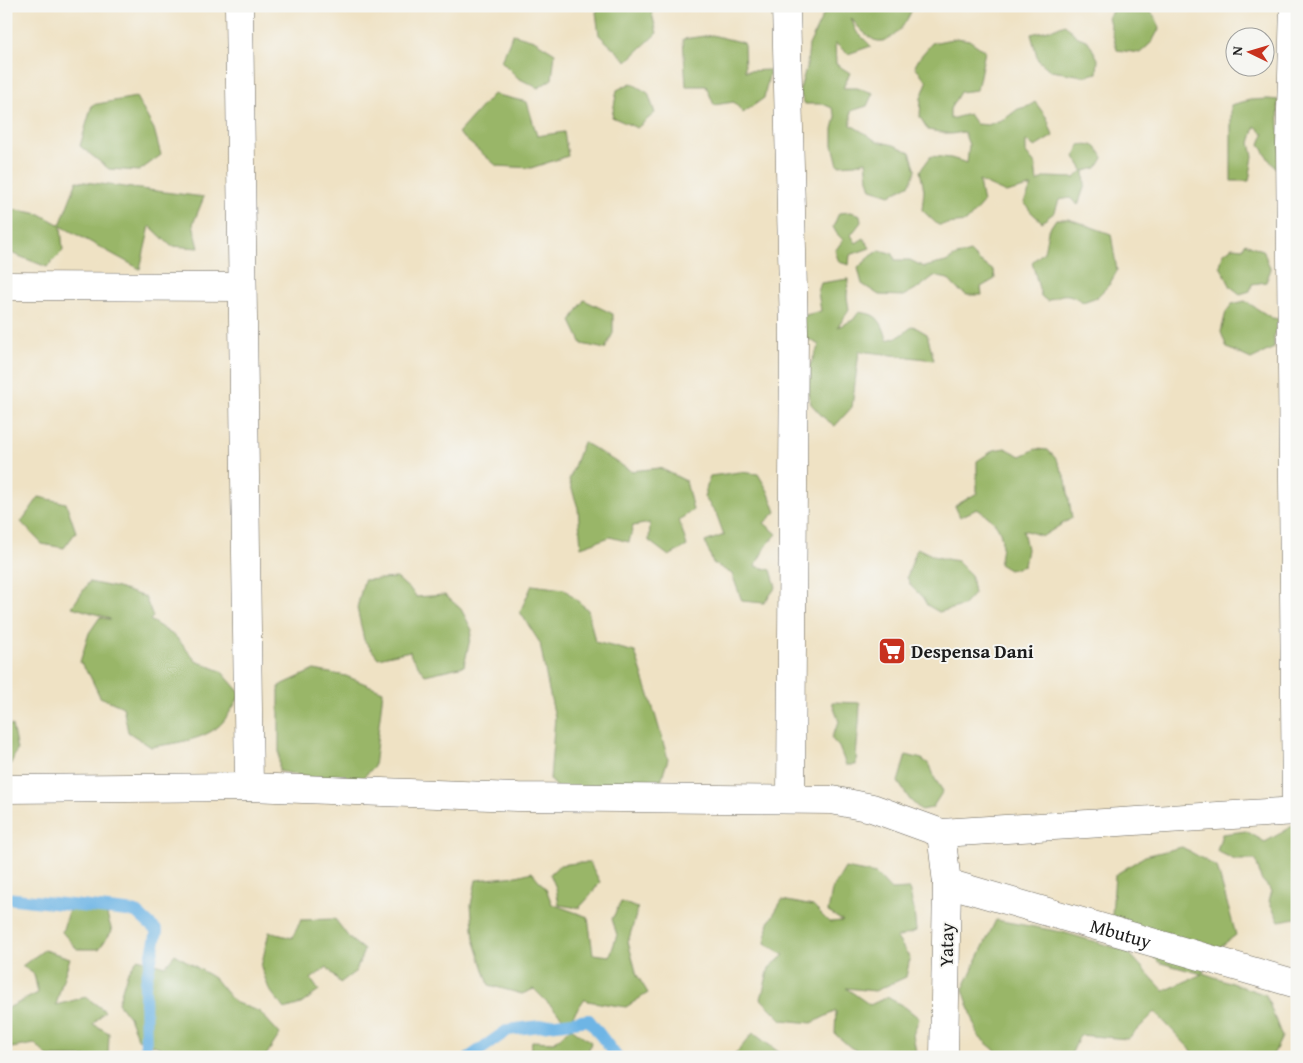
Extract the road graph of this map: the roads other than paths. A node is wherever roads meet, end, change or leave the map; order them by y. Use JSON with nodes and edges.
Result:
{"nodes":[{"id":1,"x":239,"y":6,"type":"edge"},
{"id":2,"x":786,"y":6,"type":"edge"},
{"id":3,"x":1294,"y":6,"type":"edge"},
{"id":4,"x":6,"y":286,"type":"edge"},
{"id":5,"x":242,"y":287,"type":"junction"},
{"id":6,"x":249,"y":787,"type":"junction"},
{"id":7,"x":6,"y":789,"type":"edge"},
{"id":8,"x":791,"y":798,"type":"junction"},
{"id":9,"x":1296,"y":811,"type":"edge"},
{"id":10,"x":941,"y":833,"type":"junction"},
{"id":11,"x":946,"y":883,"type":"junction"},
{"id":12,"x":1297,"y":984,"type":"edge"},
{"id":13,"x":944,"y":1057,"type":"edge"}],
"edges":[{"from":1,"to":5,"type":"street"},
{"from":2,"to":8,"type":"street"},
{"from":3,"to":9,"type":"street"},
{"from":4,"to":5,"type":"street"},
{"from":5,"to":6,"type":"street"},
{"from":6,"to":7,"type":"street"},
{"from":6,"to":8,"type":"street"},
{"from":8,"to":10,"type":"street"},
{"from":9,"to":10,"type":"street"},
{"from":10,"to":11,"type":"street","name":"Yatay"},
{"from":11,"to":12,"type":"street","name":"Mbutuy"},
{"from":11,"to":13,"type":"street","name":"Yatay"}]}
